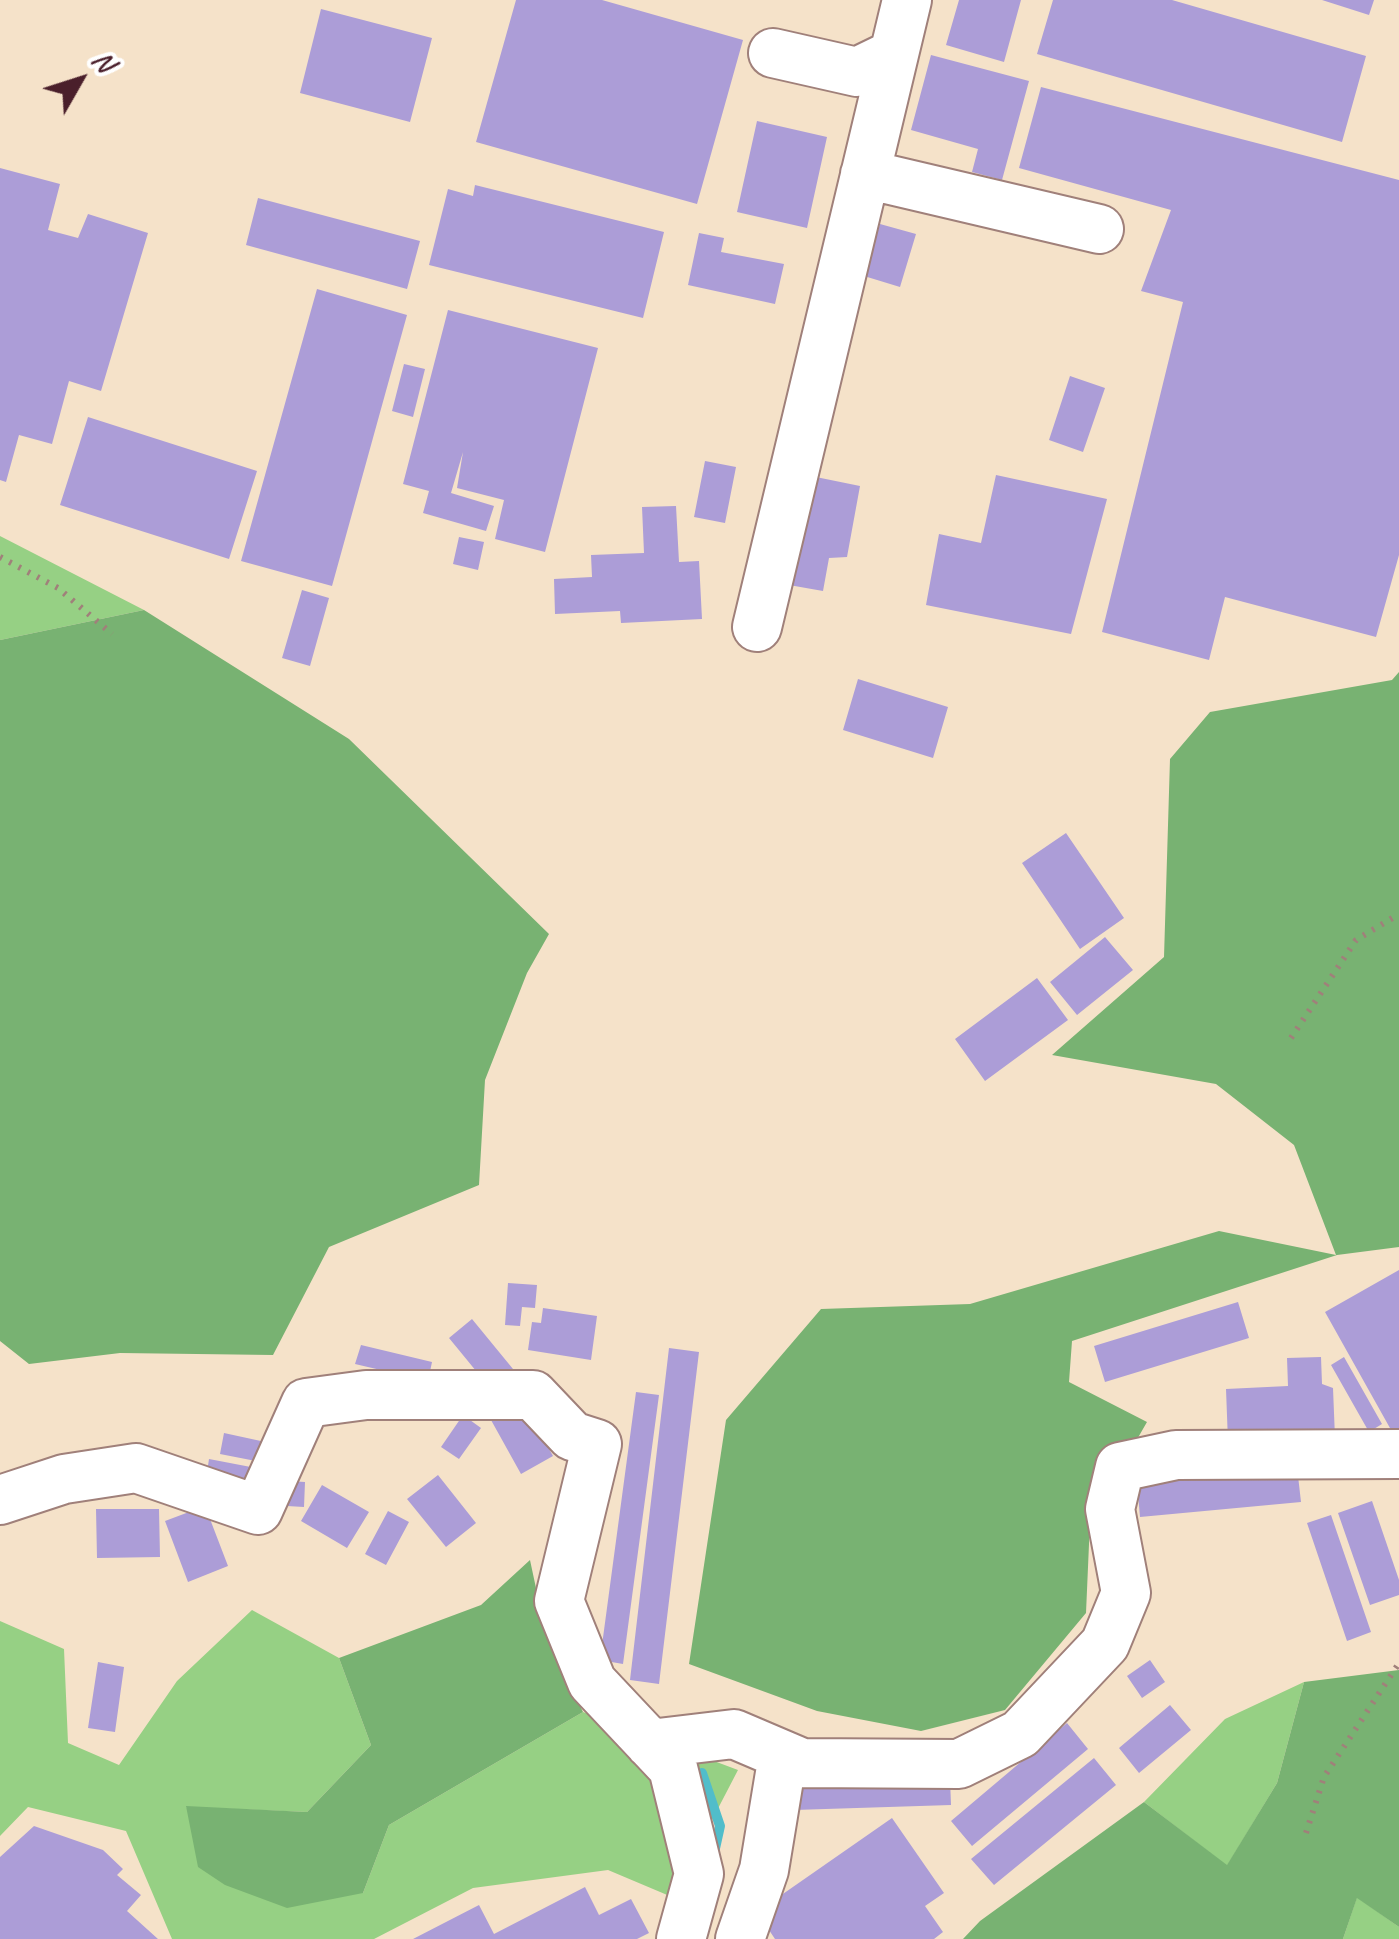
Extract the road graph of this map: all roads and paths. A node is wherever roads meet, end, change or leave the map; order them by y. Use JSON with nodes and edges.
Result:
{"nodes":[{"id":1,"x":906,"y":0,"type":"edge"},
{"id":2,"x":774,"y":53,"type":"dead end"},
{"id":3,"x":894,"y":54,"type":"junction"},
{"id":4,"x":865,"y":174,"type":"junction"},
{"id":5,"x":1099,"y":228,"type":"dead end"},
{"id":6,"x":0,"y":558,"type":"edge"},
{"id":7,"x":757,"y":627,"type":"dead end"},
{"id":8,"x":112,"y":634,"type":"dead end"},
{"id":9,"x":1399,"y":914,"type":"edge"},
{"id":10,"x":1291,"y":1038,"type":"dead end"},
{"id":11,"x":1399,"y":1454,"type":"edge"},
{"id":12,"x":0,"y":1500,"type":"edge"},
{"id":13,"x":1399,"y":1663,"type":"edge"},
{"id":14,"x":650,"y":1744,"type":"junction"},
{"id":15,"x":783,"y":1755,"type":"junction"},
{"id":16,"x":1306,"y":1832,"type":"dead end"},
{"id":17,"x":681,"y":1939,"type":"edge"},
{"id":18,"x":740,"y":1939,"type":"edge"}],
"edges":[{"from":1,"to":3,"type":"street"},
{"from":2,"to":3,"type":"street"},
{"from":3,"to":4,"type":"street"},
{"from":4,"to":5,"type":"street"},
{"from":4,"to":7,"type":"street"},
{"from":6,"to":8,"type":"path"},
{"from":9,"to":10,"type":"path"},
{"from":11,"to":15,"type":"street"},
{"from":12,"to":14,"type":"street"},
{"from":13,"to":16,"type":"path"},
{"from":14,"to":15,"type":"street"},
{"from":14,"to":17,"type":"street"},
{"from":15,"to":18,"type":"street"}]}
